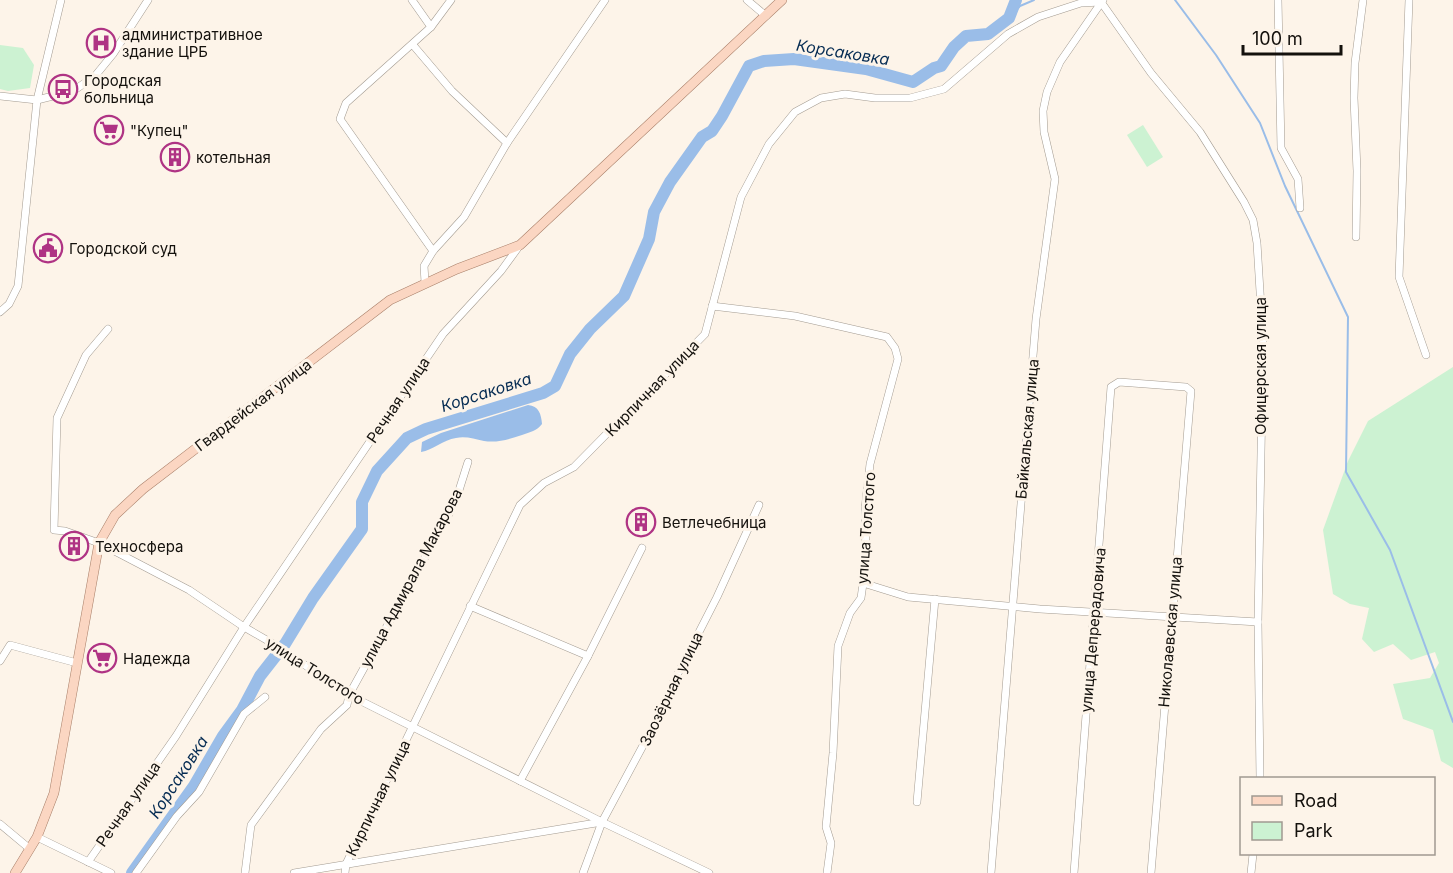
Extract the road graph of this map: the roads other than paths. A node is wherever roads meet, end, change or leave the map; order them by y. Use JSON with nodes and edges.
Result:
{"nodes":[{"id":1,"x":61,"y":0,"type":"edge"},
{"id":2,"x":148,"y":0,"type":"edge"},
{"id":3,"x":412,"y":0,"type":"edge"},
{"id":4,"x":451,"y":0,"type":"edge"},
{"id":5,"x":605,"y":0,"type":"edge"},
{"id":6,"x":747,"y":0,"type":"edge"},
{"id":7,"x":782,"y":0,"type":"edge"},
{"id":8,"x":1278,"y":0,"type":"edge"},
{"id":9,"x":1363,"y":0,"type":"edge"},
{"id":10,"x":1409,"y":0,"type":"edge"},
{"id":11,"x":1102,"y":1,"type":"edge"},
{"id":12,"x":766,"y":16,"type":"junction"},
{"id":13,"x":431,"y":27,"type":"junction"},
{"id":14,"x":413,"y":45,"type":"junction"},
{"id":15,"x":0,"y":96,"type":"edge"},
{"id":16,"x":37,"y":100,"type":"junction"},
{"id":17,"x":507,"y":143,"type":"junction"},
{"id":18,"x":1300,"y":208,"type":"dead end"},
{"id":19,"x":1356,"y":237,"type":"dead end"},
{"id":20,"x":520,"y":246,"type":"junction"},
{"id":21,"x":433,"y":251,"type":"junction"},
{"id":22,"x":426,"y":282,"type":"junction"},
{"id":23,"x":712,"y":306,"type":"junction"},
{"id":24,"x":0,"y":312,"type":"edge"},
{"id":25,"x":108,"y":329,"type":"dead end"},
{"id":26,"x":1426,"y":355,"type":"dead end"},
{"id":27,"x":1191,"y":391,"type":"joint"},
{"id":28,"x":468,"y":462,"type":"dead end"},
{"id":29,"x":759,"y":506,"type":"dead end"},
{"id":30,"x":99,"y":543,"type":"junction"},
{"id":31,"x":642,"y":548,"type":"dead end"},
{"id":32,"x":863,"y":583,"type":"junction"},
{"id":33,"x":935,"y":599,"type":"junction"},
{"id":34,"x":1013,"y":605,"type":"junction"},
{"id":35,"x":470,"y":606,"type":"junction"},
{"id":36,"x":1094,"y":611,"type":"junction"},
{"id":37,"x":1171,"y":617,"type":"junction"},
{"id":38,"x":1258,"y":622,"type":"junction"},
{"id":39,"x":244,"y":627,"type":"junction"},
{"id":40,"x":588,"y":656,"type":"junction"},
{"id":41,"x":0,"y":661,"type":"edge"},
{"id":42,"x":77,"y":663,"type":"junction"},
{"id":43,"x":349,"y":695,"type":"junction"},
{"id":44,"x":264,"y":697,"type":"dead end"},
{"id":45,"x":412,"y":727,"type":"junction"},
{"id":46,"x":1260,"y":777,"type":"edge"},
{"id":47,"x":520,"y":781,"type":"junction"},
{"id":48,"x":916,"y":802,"type":"dead end"},
{"id":49,"x":602,"y":822,"type":"junction"},
{"id":50,"x":0,"y":824,"type":"edge"},
{"id":51,"x":37,"y":837,"type":"junction"},
{"id":52,"x":30,"y":849,"type":"junction"},
{"id":53,"x":1253,"y":855,"type":"edge"},
{"id":54,"x":88,"y":862,"type":"junction"},
{"id":55,"x":346,"y":864,"type":"junction"},
{"id":56,"x":15,"y":873,"type":"edge"},
{"id":57,"x":111,"y":873,"type":"edge"},
{"id":58,"x":136,"y":873,"type":"edge"},
{"id":59,"x":245,"y":873,"type":"edge"},
{"id":60,"x":294,"y":873,"type":"edge"},
{"id":61,"x":345,"y":873,"type":"edge"},
{"id":62,"x":583,"y":873,"type":"edge"},
{"id":63,"x":709,"y":873,"type":"edge"},
{"id":64,"x":827,"y":873,"type":"edge"},
{"id":65,"x":991,"y":873,"type":"edge"},
{"id":66,"x":1074,"y":873,"type":"edge"},
{"id":67,"x":1151,"y":873,"type":"edge"},
{"id":68,"x":1251,"y":873,"type":"edge"}],
"edges":[{"from":1,"to":16,"type":"street"},
{"from":2,"to":16,"type":"street"},
{"from":3,"to":13,"type":"street"},
{"from":4,"to":13,"type":"street"},
{"from":5,"to":17,"type":"street"},
{"from":6,"to":12,"type":"street"},
{"from":7,"to":12,"type":"main road","name":"Речная улица"},
{"from":8,"to":18,"type":"street"},
{"from":9,"to":19,"type":"street"},
{"from":10,"to":26,"type":"street"},
{"from":11,"to":23,"type":"street","name":"Кирпичная улица"},
{"from":11,"to":34,"type":"street","name":"Байкальская улица"},
{"from":11,"to":38,"type":"street","name":"Офицерская улица"},
{"from":12,"to":20,"type":"main road","name":"Речная улица"},
{"from":13,"to":14,"type":"street"},
{"from":14,"to":17,"type":"street"},
{"from":14,"to":21,"type":"street"},
{"from":15,"to":16,"type":"street"},
{"from":16,"to":24,"type":"street"},
{"from":17,"to":21,"type":"street"},
{"from":20,"to":22,"type":"main road","name":"Гвардейская улица"},
{"from":20,"to":39,"type":"street","name":"Речная улица"},
{"from":21,"to":22,"type":"street"},
{"from":22,"to":30,"type":"main road","name":"Гвардейская улица"},
{"from":23,"to":32,"type":"street","name":"улица Толстого"},
{"from":23,"to":35,"type":"street","name":"Кирпичная улица"},
{"from":25,"to":30,"type":"street","name":"улица Толстого"},
{"from":27,"to":36,"type":"street","name":"улица Депрерадовича"},
{"from":27,"to":37,"type":"street","name":"Николаевская улица"},
{"from":28,"to":43,"type":"street","name":"улица Адмирала Макарова"},
{"from":29,"to":49,"type":"street","name":"Заозёрная улица"},
{"from":30,"to":39,"type":"street","name":"улица Толстого"},
{"from":30,"to":42,"type":"main road","name":"Гвардейская улица"},
{"from":31,"to":40,"type":"street"},
{"from":32,"to":33,"type":"street"},
{"from":32,"to":64,"type":"street","name":"улица Толстого"},
{"from":33,"to":34,"type":"street"},
{"from":33,"to":48,"type":"street"},
{"from":34,"to":36,"type":"street"},
{"from":34,"to":65,"type":"street","name":"Байкальская улица"},
{"from":35,"to":40,"type":"street"},
{"from":35,"to":45,"type":"street","name":"Кирпичная улица"},
{"from":36,"to":37,"type":"street"},
{"from":36,"to":66,"type":"street","name":"улица Депрерадовича"},
{"from":37,"to":38,"type":"street"},
{"from":37,"to":67,"type":"street","name":"Николаевская улица"},
{"from":38,"to":46,"type":"street","name":"Офицерская улица"},
{"from":39,"to":43,"type":"street","name":"улица Толстого"},
{"from":39,"to":54,"type":"street","name":"Речная улица"},
{"from":40,"to":47,"type":"street"},
{"from":41,"to":42,"type":"street"},
{"from":42,"to":51,"type":"main road","name":"Гвардейская улица"},
{"from":43,"to":45,"type":"street","name":"улица Толстого"},
{"from":43,"to":59,"type":"street","name":"улица Адмирала Макарова"},
{"from":44,"to":58,"type":"street"},
{"from":45,"to":47,"type":"street","name":"улица Толстого"},
{"from":45,"to":55,"type":"street","name":"Кирпичная улица"},
{"from":47,"to":49,"type":"street","name":"улица Толстого"},
{"from":49,"to":55,"type":"street"},
{"from":49,"to":62,"type":"street","name":"Заозёрная улица"},
{"from":49,"to":63,"type":"street","name":"улица Толстого"},
{"from":50,"to":52,"type":"street"},
{"from":51,"to":52,"type":"main road","name":"Гвардейская улица"},
{"from":51,"to":54,"type":"street"},
{"from":52,"to":56,"type":"main road","name":"Гвардейская улица"},
{"from":53,"to":68,"type":"street"},
{"from":54,"to":57,"type":"street"},
{"from":55,"to":60,"type":"street"},
{"from":55,"to":61,"type":"street","name":"Кирпичная улица"}]}
